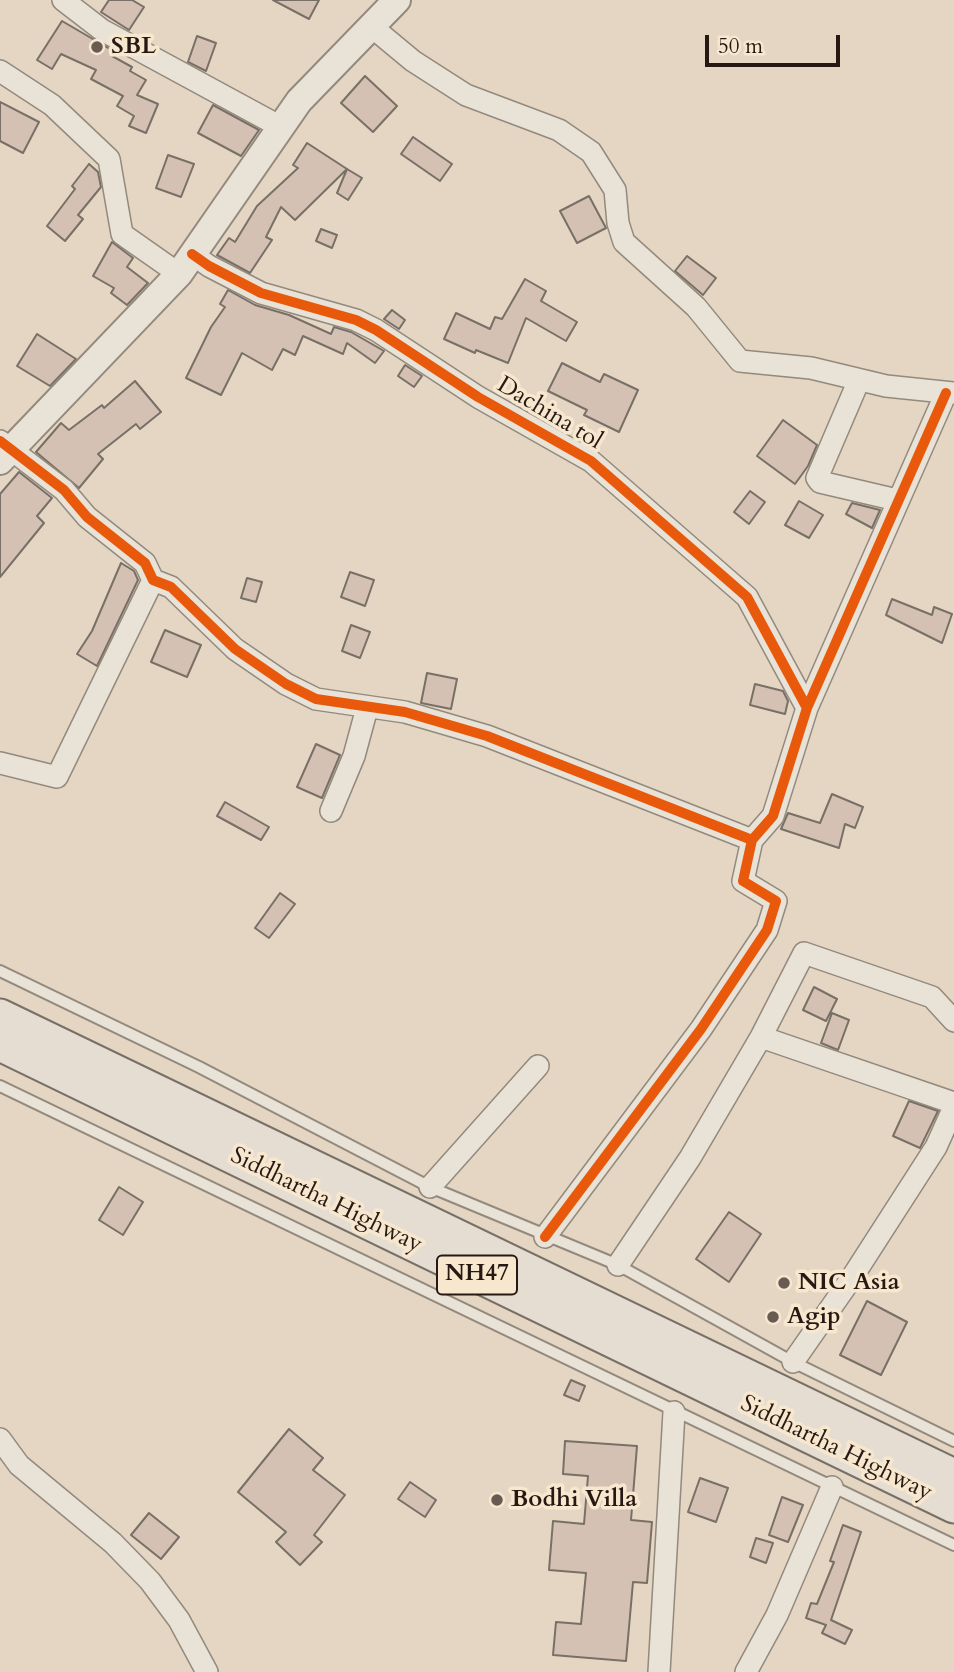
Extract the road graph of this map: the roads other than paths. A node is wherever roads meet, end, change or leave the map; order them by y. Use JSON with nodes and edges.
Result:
{"nodes":[{"id":1,"x":63,"y":0,"type":"edge"},
{"id":2,"x":383,"y":9,"type":"edge"},
{"id":3,"x":0,"y":71,"type":"edge"},
{"id":4,"x":279,"y":126,"type":"junction"},
{"id":5,"x":186,"y":264,"type":"junction"},
{"id":6,"x":859,"y":380,"type":"junction"},
{"id":7,"x":950,"y":393,"type":"edge"},
{"id":8,"x":4,"y":451,"type":"edge"},
{"id":9,"x":897,"y":500,"type":"junction"},
{"id":10,"x":153,"y":580,"type":"junction"},
{"id":11,"x":367,"y":708,"type":"junction"},
{"id":12,"x":807,"y":708,"type":"junction"},
{"id":13,"x":0,"y":763,"type":"edge"},
{"id":14,"x":331,"y":811,"type":"dead end"},
{"id":15,"x":752,"y":840,"type":"junction"},
{"id":16,"x":0,"y":971,"type":"edge"},
{"id":17,"x":0,"y":1016,"type":"edge"},
{"id":18,"x":954,"y":1021,"type":"edge"},
{"id":19,"x":761,"y":1038,"type":"junction"},
{"id":20,"x":0,"y":1044,"type":"edge"},
{"id":21,"x":538,"y":1066,"type":"dead end"},
{"id":22,"x":0,"y":1086,"type":"edge"},
{"id":23,"x":954,"y":1105,"type":"edge"},
{"id":24,"x":430,"y":1187,"type":"junction"},
{"id":25,"x":545,"y":1237,"type":"junction"},
{"id":26,"x":618,"y":1265,"type":"junction"},
{"id":27,"x":793,"y":1362,"type":"junction"},
{"id":28,"x":674,"y":1412,"type":"junction"},
{"id":29,"x":0,"y":1439,"type":"edge"},
{"id":30,"x":954,"y":1441,"type":"edge"},
{"id":31,"x":954,"y":1476,"type":"edge"},
{"id":32,"x":832,"y":1487,"type":"junction"},
{"id":33,"x":954,"y":1506,"type":"edge"},
{"id":34,"x":954,"y":1545,"type":"edge"},
{"id":35,"x":197,"y":1668,"type":"edge"},
{"id":36,"x":659,"y":1672,"type":"edge"},
{"id":37,"x":746,"y":1672,"type":"edge"}],
"edges":[{"from":1,"to":4,"type":"street"},
{"from":2,"to":4,"type":"street"},
{"from":2,"to":6,"type":"street"},
{"from":3,"to":5,"type":"street","name":"Dachina tol"},
{"from":4,"to":5,"type":"street"},
{"from":5,"to":8,"type":"street"},
{"from":5,"to":12,"type":"street","name":"Dachina tol"},
{"from":6,"to":7,"type":"street"},
{"from":6,"to":9,"type":"street"},
{"from":7,"to":9,"type":"street"},
{"from":8,"to":10,"type":"street"},
{"from":9,"to":12,"type":"street"},
{"from":10,"to":11,"type":"street"},
{"from":10,"to":13,"type":"street"},
{"from":11,"to":14,"type":"street"},
{"from":11,"to":15,"type":"street"},
{"from":12,"to":15,"type":"street"},
{"from":15,"to":25,"type":"street"},
{"from":16,"to":24,"type":"lane"},
{"from":17,"to":31,"type":"highway","name":"Siddhartha Highway","number":"NH47"},
{"from":18,"to":19,"type":"street"},
{"from":19,"to":23,"type":"street"},
{"from":19,"to":26,"type":"street"},
{"from":20,"to":33,"type":"highway","name":"Siddhartha Highway","number":"NH47"},
{"from":21,"to":24,"type":"street"},
{"from":22,"to":28,"type":"lane"},
{"from":23,"to":27,"type":"street"},
{"from":24,"to":25,"type":"lane"},
{"from":25,"to":26,"type":"lane"},
{"from":26,"to":27,"type":"lane"},
{"from":27,"to":30,"type":"lane"},
{"from":28,"to":32,"type":"lane"},
{"from":28,"to":36,"type":"street"},
{"from":29,"to":35,"type":"street"},
{"from":32,"to":34,"type":"lane"},
{"from":32,"to":37,"type":"street"}]}
